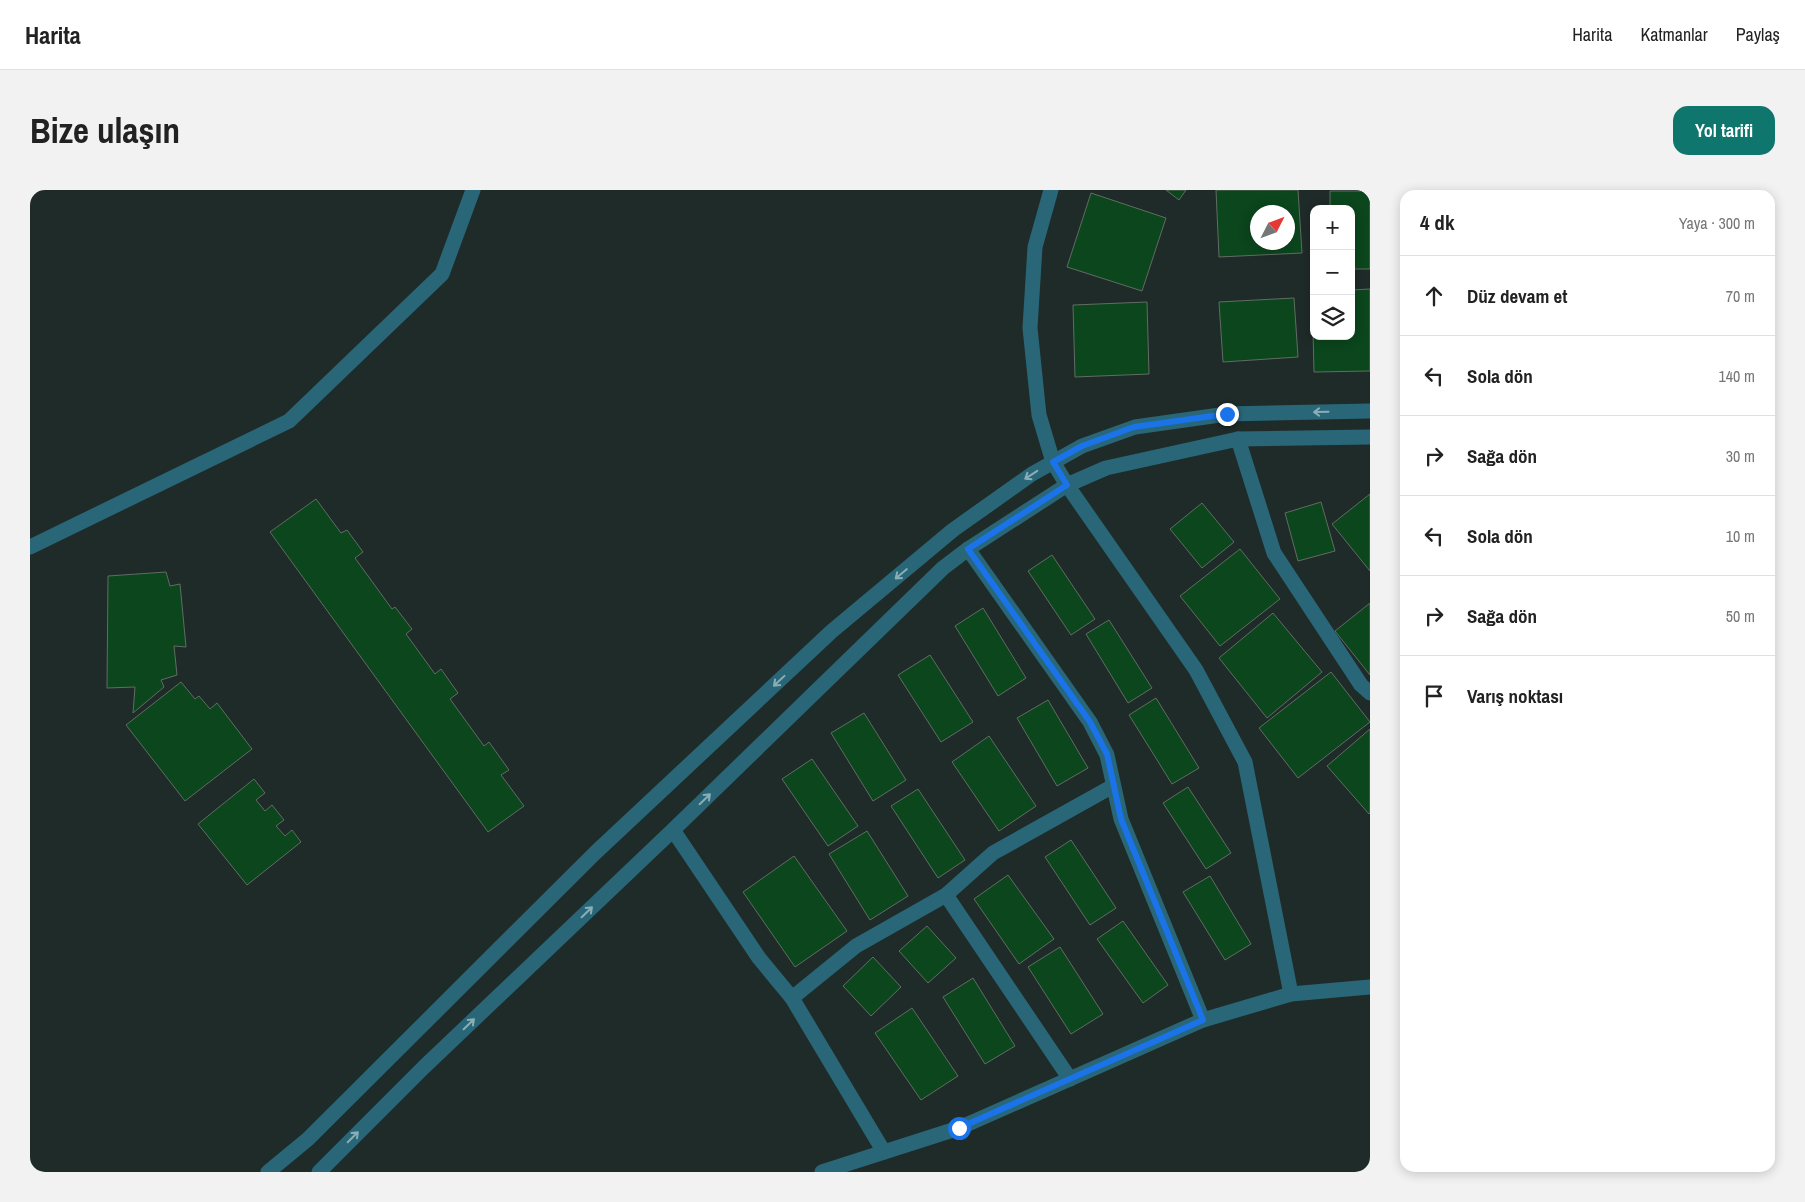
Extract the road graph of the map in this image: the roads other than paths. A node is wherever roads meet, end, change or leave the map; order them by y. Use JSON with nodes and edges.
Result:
{"nodes":[{"id":1,"x":473,"y":190,"type":"edge"},
{"id":2,"x":1051,"y":190,"type":"edge"},
{"id":3,"x":1370,"y":411,"type":"edge"},
{"id":4,"x":1370,"y":437,"type":"edge"},
{"id":5,"x":1238,"y":439,"type":"junction"},
{"id":6,"x":1053,"y":462,"type":"junction"},
{"id":7,"x":1067,"y":485,"type":"junction"},
{"id":8,"x":30,"y":547,"type":"edge"},
{"id":9,"x":968,"y":549,"type":"junction"},
{"id":10,"x":1370,"y":693,"type":"edge"},
{"id":11,"x":1113,"y":786,"type":"junction"},
{"id":12,"x":673,"y":830,"type":"junction"},
{"id":13,"x":946,"y":895,"type":"junction"},
{"id":14,"x":1370,"y":987,"type":"edge"},
{"id":15,"x":1291,"y":994,"type":"junction"},
{"id":16,"x":792,"y":998,"type":"junction"},
{"id":17,"x":1203,"y":1020,"type":"junction"},
{"id":18,"x":1070,"y":1079,"type":"junction"},
{"id":19,"x":884,"y":1152,"type":"junction"},
{"id":20,"x":268,"y":1172,"type":"edge"},
{"id":21,"x":319,"y":1172,"type":"edge"},
{"id":22,"x":822,"y":1172,"type":"edge"}],
"edges":[{"from":1,"to":8,"type":"street"},
{"from":2,"to":6,"type":"street"},
{"from":3,"to":6,"type":"street","one_way":true},
{"from":4,"to":5,"type":"street"},
{"from":5,"to":7,"type":"street"},
{"from":5,"to":10,"type":"street"},
{"from":6,"to":7,"type":"street"},
{"from":6,"to":20,"type":"street","one_way":true},
{"from":7,"to":9,"type":"street"},
{"from":7,"to":15,"type":"street"},
{"from":9,"to":11,"type":"street"},
{"from":12,"to":9,"type":"street","one_way":true},
{"from":11,"to":13,"type":"street"},
{"from":11,"to":17,"type":"street"},
{"from":12,"to":16,"type":"street"},
{"from":21,"to":12,"type":"street","one_way":true},
{"from":13,"to":16,"type":"street"},
{"from":13,"to":18,"type":"street"},
{"from":14,"to":15,"type":"street"},
{"from":15,"to":17,"type":"street"},
{"from":16,"to":19,"type":"street"},
{"from":17,"to":18,"type":"street"},
{"from":18,"to":19,"type":"street"},
{"from":19,"to":22,"type":"street"}]}
